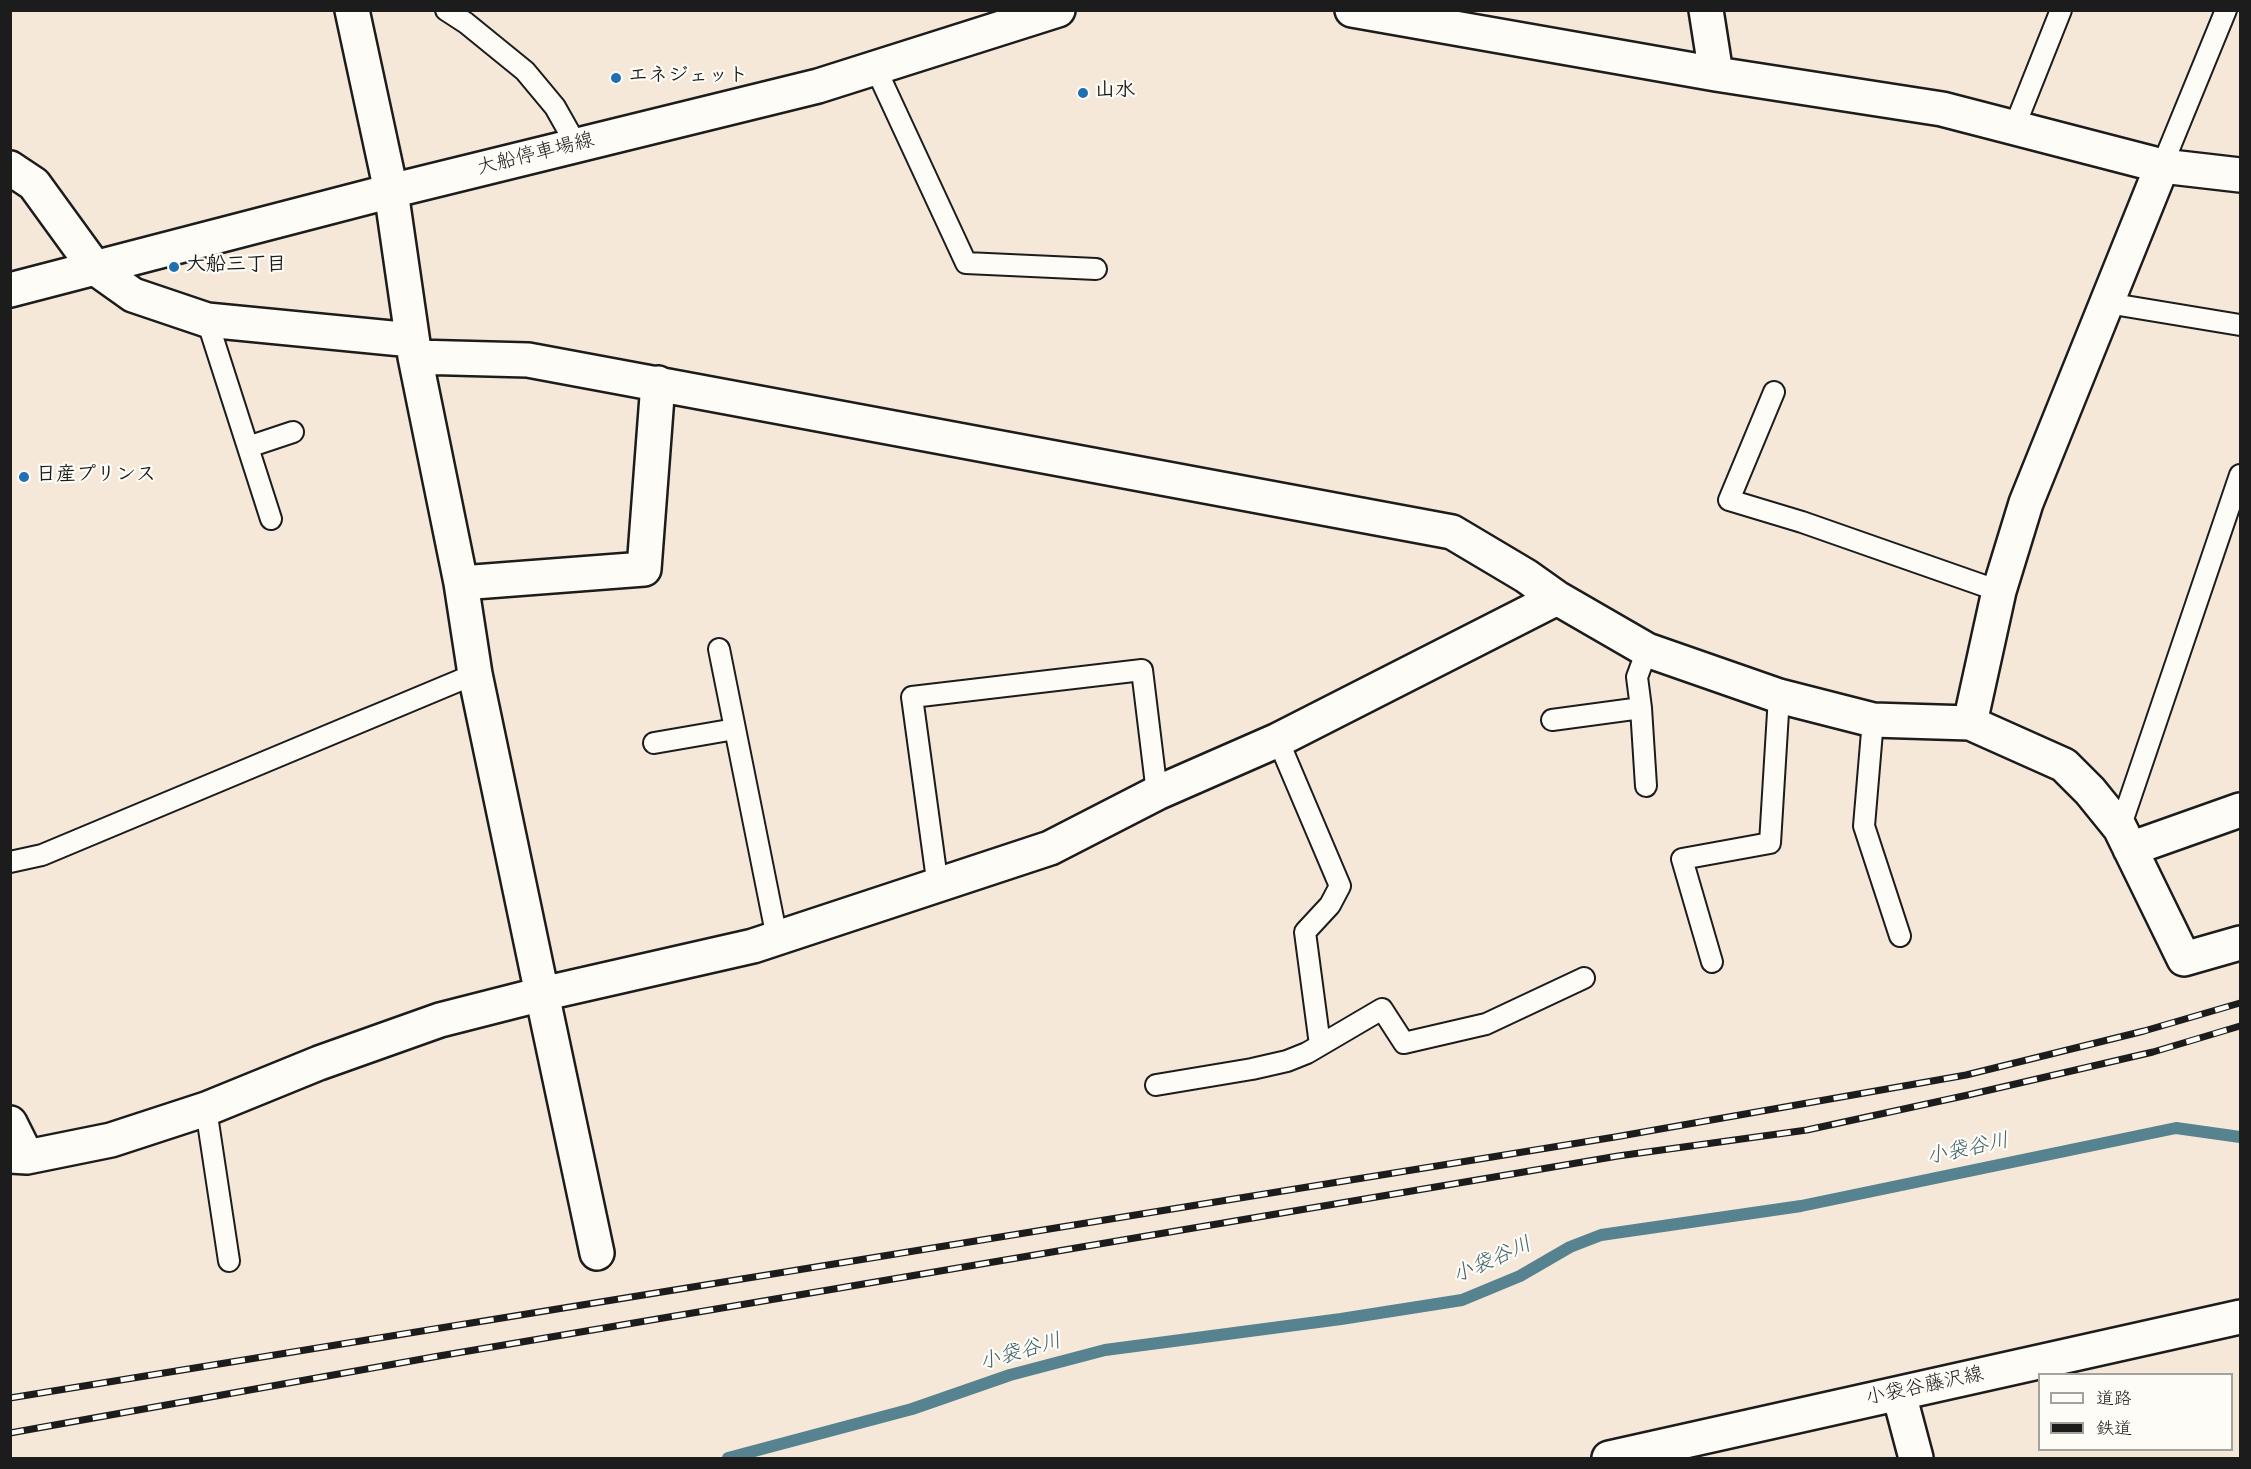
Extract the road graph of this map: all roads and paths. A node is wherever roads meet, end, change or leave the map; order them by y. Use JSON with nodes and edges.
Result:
{"nodes":[{"id":1,"x":352,"y":10,"type":"edge"},
{"id":2,"x":446,"y":10,"type":"edge"},
{"id":3,"x":1058,"y":10,"type":"edge"},
{"id":4,"x":1352,"y":10,"type":"edge"},
{"id":5,"x":1706,"y":10,"type":"edge"},
{"id":6,"x":2061,"y":10,"type":"edge"},
{"id":7,"x":2226,"y":10,"type":"edge"},
{"id":8,"x":876,"y":69,"type":"junction"},
{"id":9,"x":1716,"y":74,"type":"junction"},
{"id":10,"x":2014,"y":128,"type":"junction"},
{"id":11,"x":577,"y":146,"type":"junction"},
{"id":12,"x":2162,"y":166,"type":"junction"},
{"id":13,"x":10,"y":168,"type":"edge"},
{"id":14,"x":2241,"y":175,"type":"edge"},
{"id":15,"x":391,"y":191,"type":"junction"},
{"id":16,"x":95,"y":268,"type":"junction"},
{"id":17,"x":1096,"y":269,"type":"dead end"},
{"id":18,"x":10,"y":290,"type":"edge"},
{"id":19,"x":2107,"y":303,"type":"junction"},
{"id":20,"x":207,"y":321,"type":"junction"},
{"id":21,"x":2241,"y":325,"type":"edge"},
{"id":22,"x":413,"y":349,"type":"junction"},
{"id":23,"x":658,"y":383,"type":"junction"},
{"id":24,"x":1774,"y":392,"type":"dead end"},
{"id":25,"x":293,"y":432,"type":"dead end"},
{"id":26,"x":248,"y":447,"type":"junction"},
{"id":27,"x":2241,"y":475,"type":"edge"},
{"id":28,"x":271,"y":519,"type":"dead end"},
{"id":29,"x":461,"y":584,"type":"junction"},
{"id":30,"x":1999,"y":591,"type":"junction"},
{"id":31,"x":1557,"y":598,"type":"junction"},
{"id":32,"x":719,"y":649,"type":"dead end"},
{"id":33,"x":1647,"y":650,"type":"junction"},
{"id":34,"x":475,"y":674,"type":"junction"},
{"id":35,"x":1779,"y":696,"type":"junction"},
{"id":36,"x":1641,"y":708,"type":"junction"},
{"id":37,"x":1552,"y":720,"type":"dead end"},
{"id":38,"x":1873,"y":720,"type":"junction"},
{"id":39,"x":1970,"y":723,"type":"junction"},
{"id":40,"x":735,"y":729,"type":"junction"},
{"id":41,"x":1278,"y":740,"type":"junction"},
{"id":42,"x":654,"y":743,"type":"dead end"},
{"id":43,"x":1646,"y":786,"type":"dead end"},
{"id":44,"x":1157,"y":793,"type":"junction"},
{"id":45,"x":2241,"y":810,"type":"edge"},
{"id":46,"x":2125,"y":838,"type":"junction"},
{"id":47,"x":10,"y":862,"type":"edge"},
{"id":48,"x":938,"y":887,"type":"junction"},
{"id":49,"x":1900,"y":936,"type":"dead end"},
{"id":50,"x":777,"y":938,"type":"junction"},
{"id":51,"x":2241,"y":943,"type":"edge"},
{"id":52,"x":1712,"y":962,"type":"dead end"},
{"id":53,"x":1584,"y":978,"type":"dead end"},
{"id":54,"x":542,"y":994,"type":"junction"},
{"id":55,"x":1320,"y":1045,"type":"junction"},
{"id":56,"x":1156,"y":1085,"type":"dead end"},
{"id":57,"x":206,"y":1108,"type":"junction"},
{"id":58,"x":10,"y":1123,"type":"edge"},
{"id":59,"x":19,"y":1156,"type":"edge"},
{"id":60,"x":597,"y":1253,"type":"dead end"},
{"id":61,"x":229,"y":1261,"type":"dead end"},
{"id":62,"x":2241,"y":1317,"type":"edge"},
{"id":63,"x":1899,"y":1394,"type":"junction"},
{"id":64,"x":1610,"y":1458,"type":"edge"},
{"id":65,"x":1916,"y":1458,"type":"edge"}],
"edges":[{"from":1,"to":15,"type":"street"},
{"from":2,"to":11,"type":"lane"},
{"from":3,"to":8,"type":"street","name":"大船停車場線"},
{"from":4,"to":9,"type":"street"},
{"from":5,"to":9,"type":"street"},
{"from":6,"to":10,"type":"lane"},
{"from":7,"to":12,"type":"lane"},
{"from":8,"to":11,"type":"street","name":"大船停車場線"},
{"from":8,"to":17,"type":"lane"},
{"from":9,"to":10,"type":"street"},
{"from":10,"to":12,"type":"street"},
{"from":11,"to":15,"type":"street","name":"大船停車場線"},
{"from":12,"to":14,"type":"street"},
{"from":12,"to":19,"type":"street"},
{"from":13,"to":16,"type":"street"},
{"from":15,"to":16,"type":"street","name":"大船停車場線"},
{"from":15,"to":22,"type":"street"},
{"from":16,"to":18,"type":"street","name":"大船停車場線"},
{"from":16,"to":20,"type":"street"},
{"from":19,"to":21,"type":"lane"},
{"from":19,"to":30,"type":"street"},
{"from":20,"to":22,"type":"street"},
{"from":20,"to":26,"type":"lane"},
{"from":22,"to":23,"type":"street"},
{"from":22,"to":29,"type":"street"},
{"from":23,"to":29,"type":"street"},
{"from":23,"to":31,"type":"street"},
{"from":24,"to":30,"type":"lane"},
{"from":25,"to":26,"type":"lane"},
{"from":26,"to":28,"type":"lane"},
{"from":27,"to":46,"type":"lane"},
{"from":29,"to":34,"type":"street"},
{"from":30,"to":39,"type":"street"},
{"from":31,"to":33,"type":"street"},
{"from":31,"to":41,"type":"street"},
{"from":32,"to":40,"type":"lane"},
{"from":33,"to":35,"type":"street"},
{"from":33,"to":36,"type":"lane"},
{"from":34,"to":47,"type":"lane"},
{"from":34,"to":54,"type":"street"},
{"from":35,"to":38,"type":"street"},
{"from":35,"to":52,"type":"lane"},
{"from":36,"to":37,"type":"lane"},
{"from":36,"to":43,"type":"lane"},
{"from":38,"to":39,"type":"street"},
{"from":38,"to":49,"type":"lane"},
{"from":39,"to":46,"type":"street"},
{"from":40,"to":42,"type":"lane"},
{"from":40,"to":50,"type":"lane"},
{"from":41,"to":44,"type":"street"},
{"from":41,"to":55,"type":"lane"},
{"from":44,"to":48,"type":"street"},
{"from":44,"to":48,"type":"lane"},
{"from":45,"to":46,"type":"street"},
{"from":46,"to":51,"type":"street"},
{"from":48,"to":50,"type":"street"},
{"from":50,"to":54,"type":"street"},
{"from":53,"to":55,"type":"lane"},
{"from":54,"to":57,"type":"street"},
{"from":54,"to":60,"type":"street"},
{"from":55,"to":56,"type":"lane"},
{"from":57,"to":59,"type":"street"},
{"from":57,"to":61,"type":"lane"},
{"from":58,"to":59,"type":"street"},
{"from":62,"to":63,"type":"street","name":"小袋谷藤沢線"},
{"from":63,"to":64,"type":"street","name":"小袋谷藤沢線"},
{"from":63,"to":65,"type":"street"}]}
